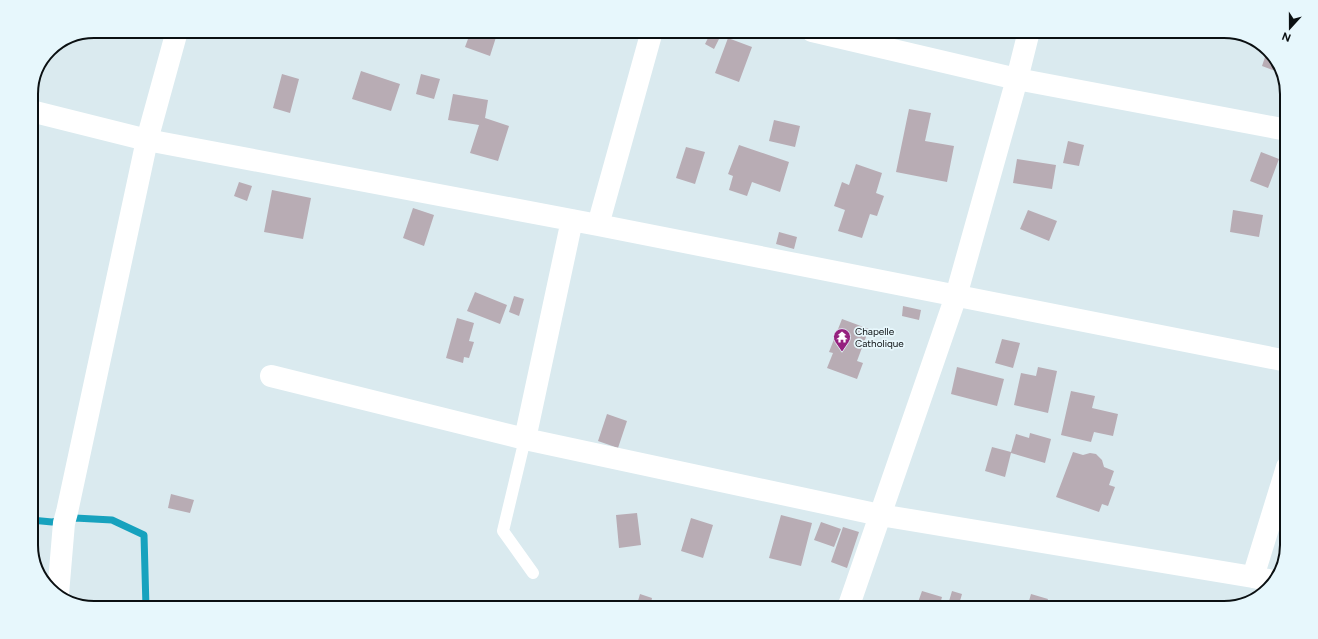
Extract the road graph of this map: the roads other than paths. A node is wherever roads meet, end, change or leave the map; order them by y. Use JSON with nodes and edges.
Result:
{"nodes":[{"id":1,"x":175,"y":38,"type":"edge"},
{"id":2,"x":650,"y":38,"type":"edge"},
{"id":3,"x":842,"y":38,"type":"edge"},
{"id":4,"x":1027,"y":38,"type":"edge"},
{"id":5,"x":1017,"y":79,"type":"junction"},
{"id":6,"x":38,"y":113,"type":"edge"},
{"id":7,"x":1280,"y":129,"type":"edge"},
{"id":8,"x":147,"y":140,"type":"junction"},
{"id":9,"x":572,"y":220,"type":"junction"},
{"id":10,"x":598,"y":225,"type":"junction"},
{"id":11,"x":956,"y":296,"type":"junction"},
{"id":12,"x":1280,"y":360,"type":"edge"},
{"id":13,"x":271,"y":376,"type":"dead end"},
{"id":14,"x":525,"y":439,"type":"junction"},
{"id":15,"x":1280,"y":499,"type":"edge"},
{"id":16,"x":880,"y":515,"type":"junction"},
{"id":17,"x":533,"y":573,"type":"dead end"},
{"id":18,"x":1263,"y":579,"type":"edge"},
{"id":19,"x":59,"y":588,"type":"edge"},
{"id":20,"x":850,"y":601,"type":"edge"}],
"edges":[{"from":1,"to":8,"type":"street"},
{"from":2,"to":10,"type":"street"},
{"from":3,"to":5,"type":"street"},
{"from":4,"to":5,"type":"street"},
{"from":5,"to":7,"type":"street"},
{"from":5,"to":11,"type":"street"},
{"from":6,"to":8,"type":"street"},
{"from":8,"to":9,"type":"street"},
{"from":8,"to":19,"type":"street"},
{"from":9,"to":10,"type":"street"},
{"from":9,"to":14,"type":"street"},
{"from":10,"to":11,"type":"street"},
{"from":11,"to":12,"type":"street"},
{"from":11,"to":16,"type":"street"},
{"from":13,"to":14,"type":"street"},
{"from":14,"to":16,"type":"street"},
{"from":14,"to":17,"type":"lane"},
{"from":15,"to":18,"type":"street"},
{"from":16,"to":18,"type":"street"},
{"from":16,"to":20,"type":"street"}]}
